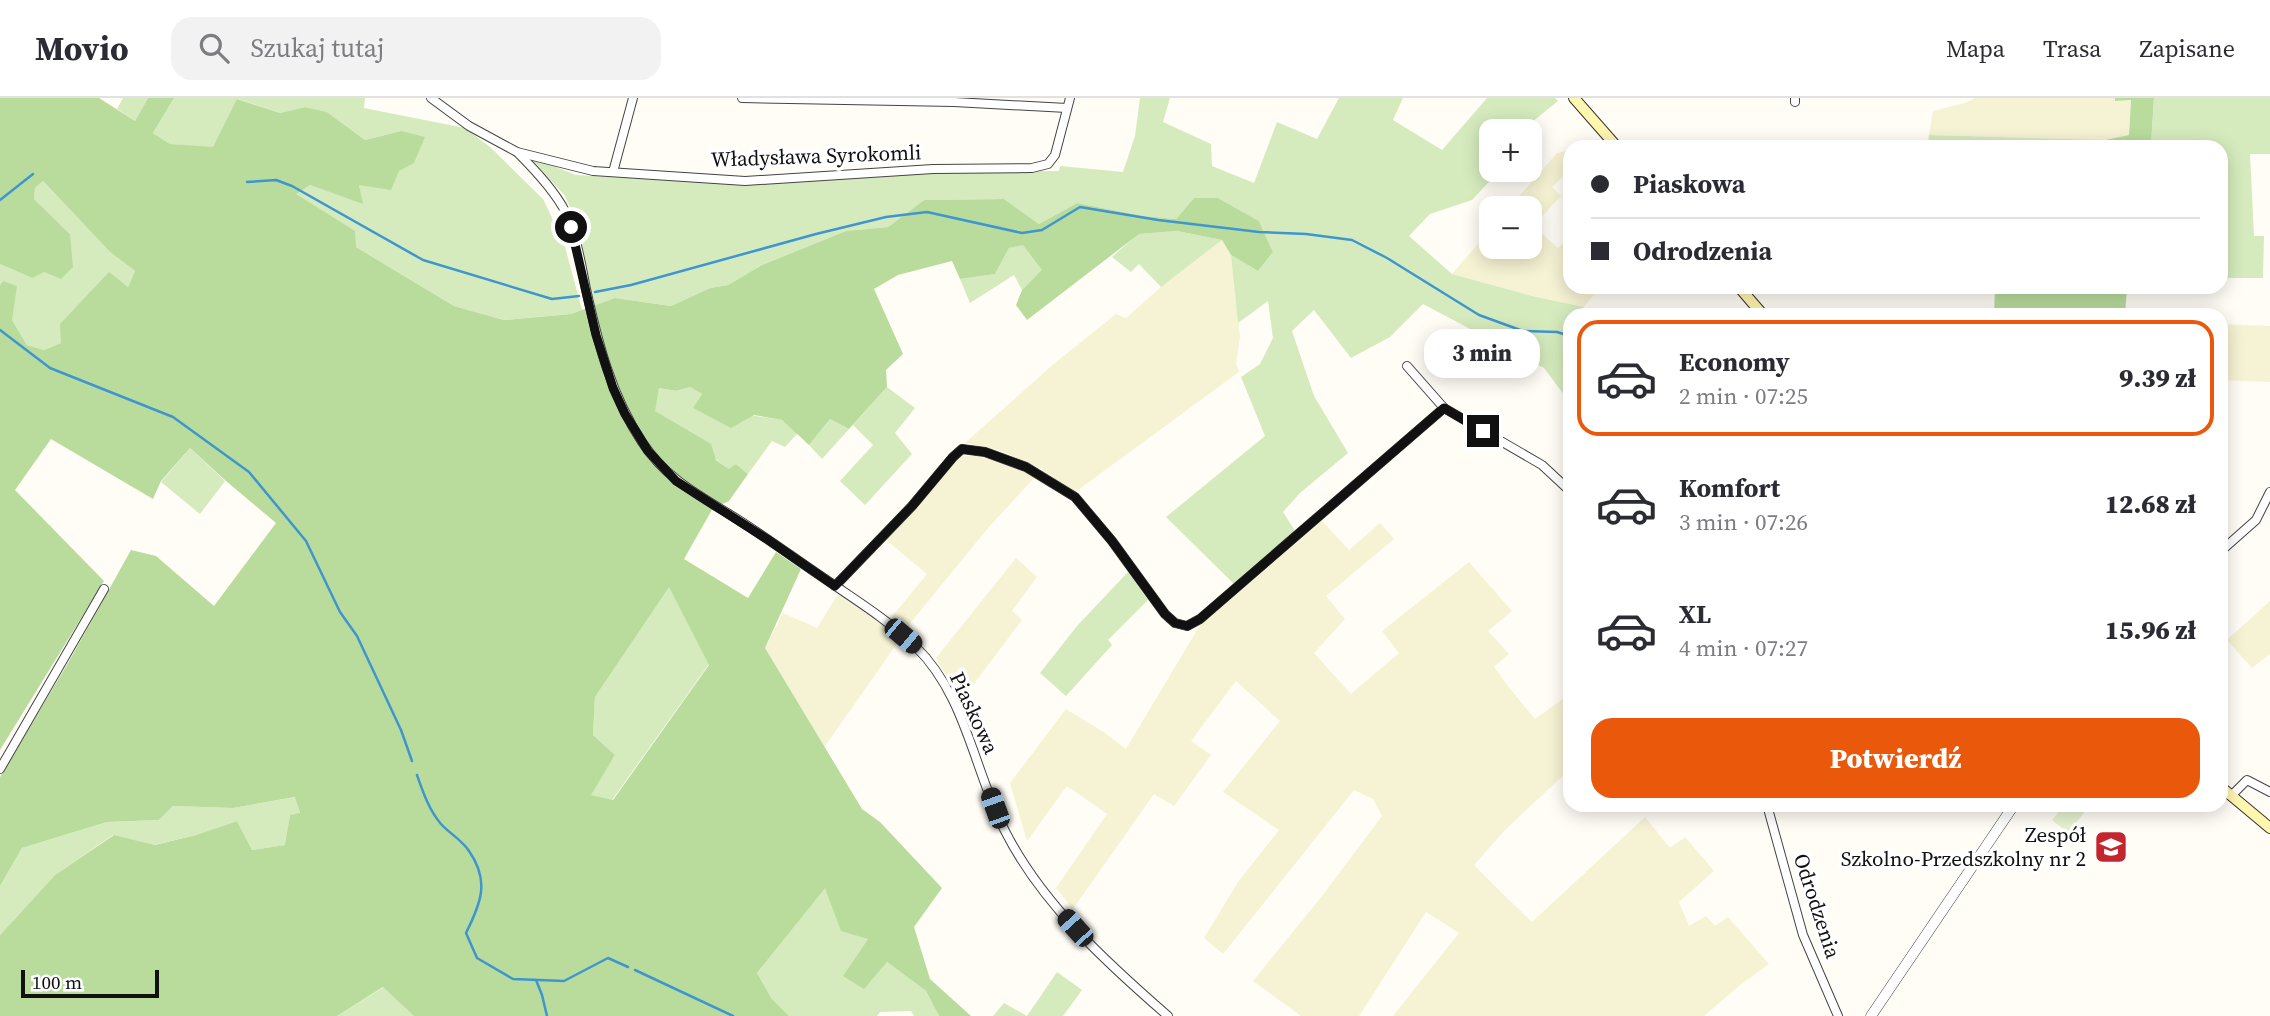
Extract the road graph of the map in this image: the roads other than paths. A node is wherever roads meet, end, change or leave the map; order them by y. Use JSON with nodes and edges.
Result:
{"nodes":[{"id":1,"x":431,"y":98,"type":"edge"},
{"id":2,"x":633,"y":98,"type":"edge"},
{"id":3,"x":743,"y":98,"type":"edge"},
{"id":4,"x":1070,"y":98,"type":"edge"},
{"id":5,"x":1574,"y":98,"type":"edge"},
{"id":6,"x":850,"y":99,"type":"edge"},
{"id":7,"x":955,"y":100,"type":"edge"},
{"id":8,"x":1067,"y":108,"type":"junction"},
{"id":9,"x":1610,"y":140,"type":"edge"},
{"id":10,"x":517,"y":152,"type":"junction"},
{"id":11,"x":612,"y":172,"type":"junction"},
{"id":12,"x":548,"y":187,"type":"joint"},
{"id":13,"x":1744,"y":294,"type":"edge"},
{"id":14,"x":1757,"y":308,"type":"edge"},
{"id":15,"x":1407,"y":366,"type":"dead end"},
{"id":16,"x":1444,"y":408,"type":"junction"},
{"id":17,"x":1563,"y":484,"type":"edge"},
{"id":18,"x":2270,"y":492,"type":"edge"},
{"id":19,"x":2270,"y":510,"type":"edge"},
{"id":20,"x":2260,"y":513,"type":"junction"},
{"id":21,"x":2228,"y":546,"type":"edge"},
{"id":22,"x":835,"y":586,"type":"junction"},
{"id":23,"x":104,"y":589,"type":"dead end"},
{"id":24,"x":0,"y":769,"type":"edge"},
{"id":25,"x":2270,"y":792,"type":"edge"},
{"id":26,"x":2228,"y":793,"type":"edge"},
{"id":27,"x":2231,"y":796,"type":"junction"},
{"id":28,"x":1769,"y":812,"type":"edge"},
{"id":29,"x":2009,"y":812,"type":"edge"},
{"id":30,"x":2270,"y":828,"type":"edge"},
{"id":31,"x":1168,"y":1016,"type":"edge"},
{"id":32,"x":1838,"y":1016,"type":"edge"},
{"id":33,"x":1871,"y":1016,"type":"edge"}],
"edges":[{"from":1,"to":10,"type":"street","name":"Władysława Syrokomli"},
{"from":2,"to":11,"type":"street"},
{"from":3,"to":6,"type":"street"},
{"from":4,"to":8,"type":"street","name":"Władysława Syrokomli"},
{"from":5,"to":9,"type":"main road"},
{"from":6,"to":7,"type":"street"},
{"from":7,"to":8,"type":"street"},
{"from":8,"to":11,"type":"street","name":"Władysława Syrokomli"},
{"from":10,"to":11,"type":"street","name":"Władysława Syrokomli"},
{"from":10,"to":12,"type":"street","name":"Władysława Syrokomli"},
{"from":12,"to":22,"type":"street","name":"Piaskowa"},
{"from":13,"to":14,"type":"main road"},
{"from":15,"to":16,"type":"street"},
{"from":16,"to":17,"type":"street"},
{"from":16,"to":22,"type":"street"},
{"from":18,"to":20,"type":"street"},
{"from":19,"to":20,"type":"street"},
{"from":20,"to":21,"type":"street"},
{"from":22,"to":31,"type":"street","name":"Piaskowa"},
{"from":23,"to":24,"type":"street"},
{"from":25,"to":27,"type":"street"},
{"from":26,"to":27,"type":"main road"},
{"from":27,"to":30,"type":"main road"},
{"from":28,"to":32,"type":"street","name":"Odrodzenia"},
{"from":29,"to":33,"type":"street"}]}
